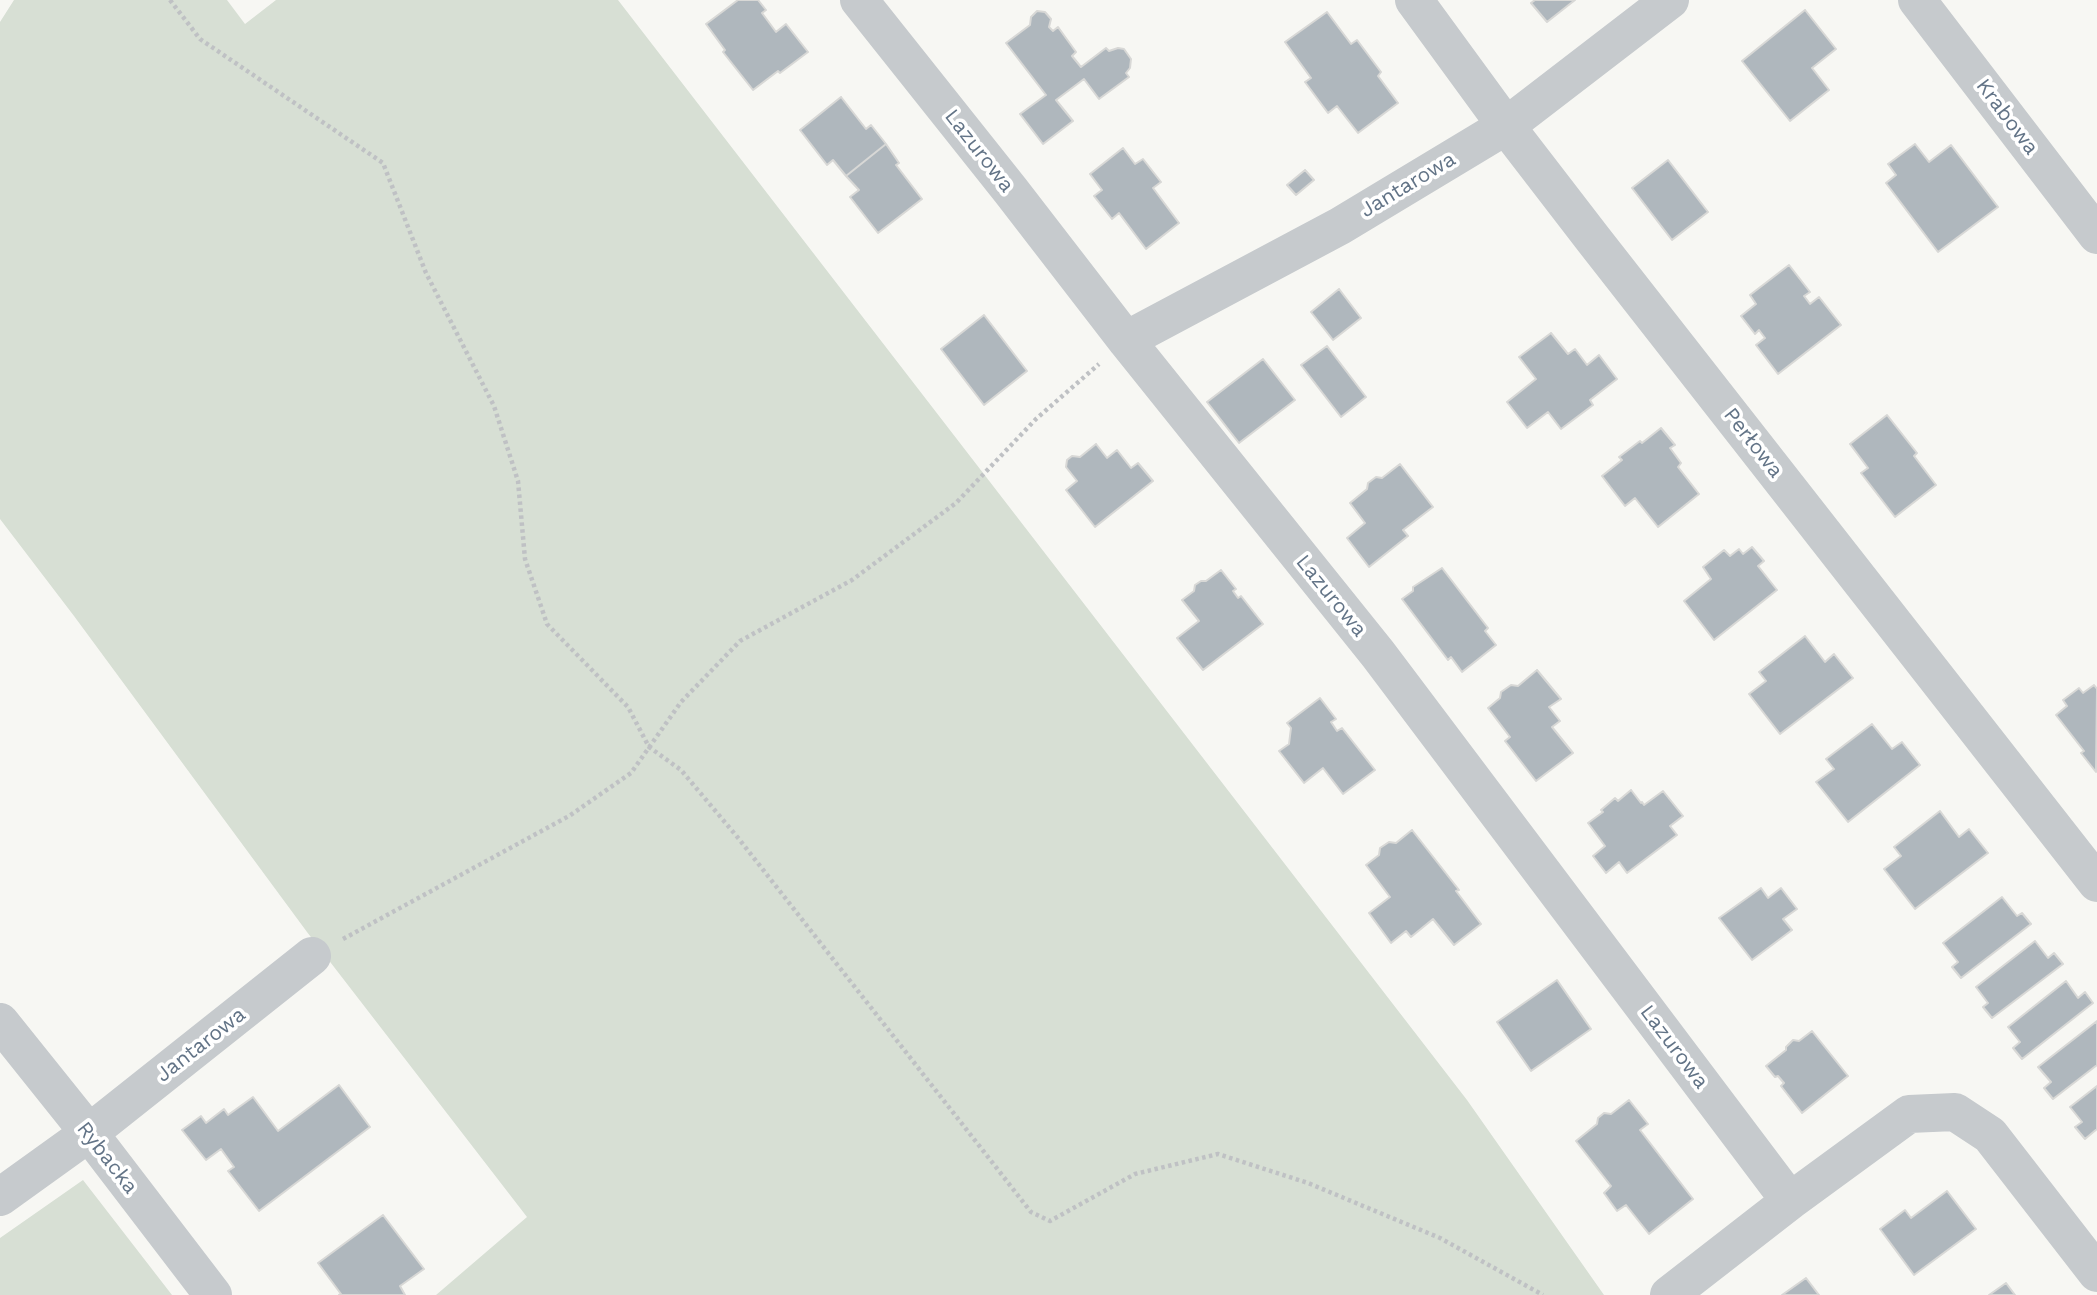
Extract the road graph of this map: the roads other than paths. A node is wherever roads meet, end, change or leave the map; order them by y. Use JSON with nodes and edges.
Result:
{"nodes":[{"id":1,"x":859,"y":0,"type":"edge"},
{"id":2,"x":1414,"y":0,"type":"edge"},
{"id":3,"x":1670,"y":0,"type":"edge"},
{"id":4,"x":1917,"y":0,"type":"edge"},
{"id":5,"x":1506,"y":126,"type":"junction"},
{"id":6,"x":2097,"y":234,"type":"edge"},
{"id":7,"x":1126,"y":340,"type":"junction"},
{"id":8,"x":2097,"y":883,"type":"edge"},
{"id":9,"x":312,"y":956,"type":"road end"},
{"id":10,"x":0,"y":1022,"type":"edge"},
{"id":11,"x":89,"y":1133,"type":"junction"},
{"id":12,"x":0,"y":1197,"type":"edge"},
{"id":13,"x":1790,"y":1201,"type":"junction"},
{"id":14,"x":2097,"y":1273,"type":"edge"},
{"id":15,"x":213,"y":1295,"type":"edge"},
{"id":16,"x":1669,"y":1295,"type":"edge"}],
"edges":[{"from":1,"to":7,"type":"street","name":"Lazurowa"},
{"from":2,"to":5,"type":"street","name":"Perłowa"},
{"from":3,"to":5,"type":"street","name":"Jantarowa"},
{"from":4,"to":6,"type":"street","name":"Krabowa"},
{"from":5,"to":7,"type":"street","name":"Jantarowa"},
{"from":5,"to":8,"type":"street","name":"Perłowa"},
{"from":7,"to":13,"type":"street","name":"Lazurowa"},
{"from":9,"to":11,"type":"street","name":"Jantarowa"},
{"from":10,"to":11,"type":"street","name":"Rybacka"},
{"from":11,"to":12,"type":"street","name":"Jantarowa"},
{"from":11,"to":15,"type":"street","name":"Rybacka"},
{"from":13,"to":14,"type":"street"},
{"from":13,"to":16,"type":"street"}]}
